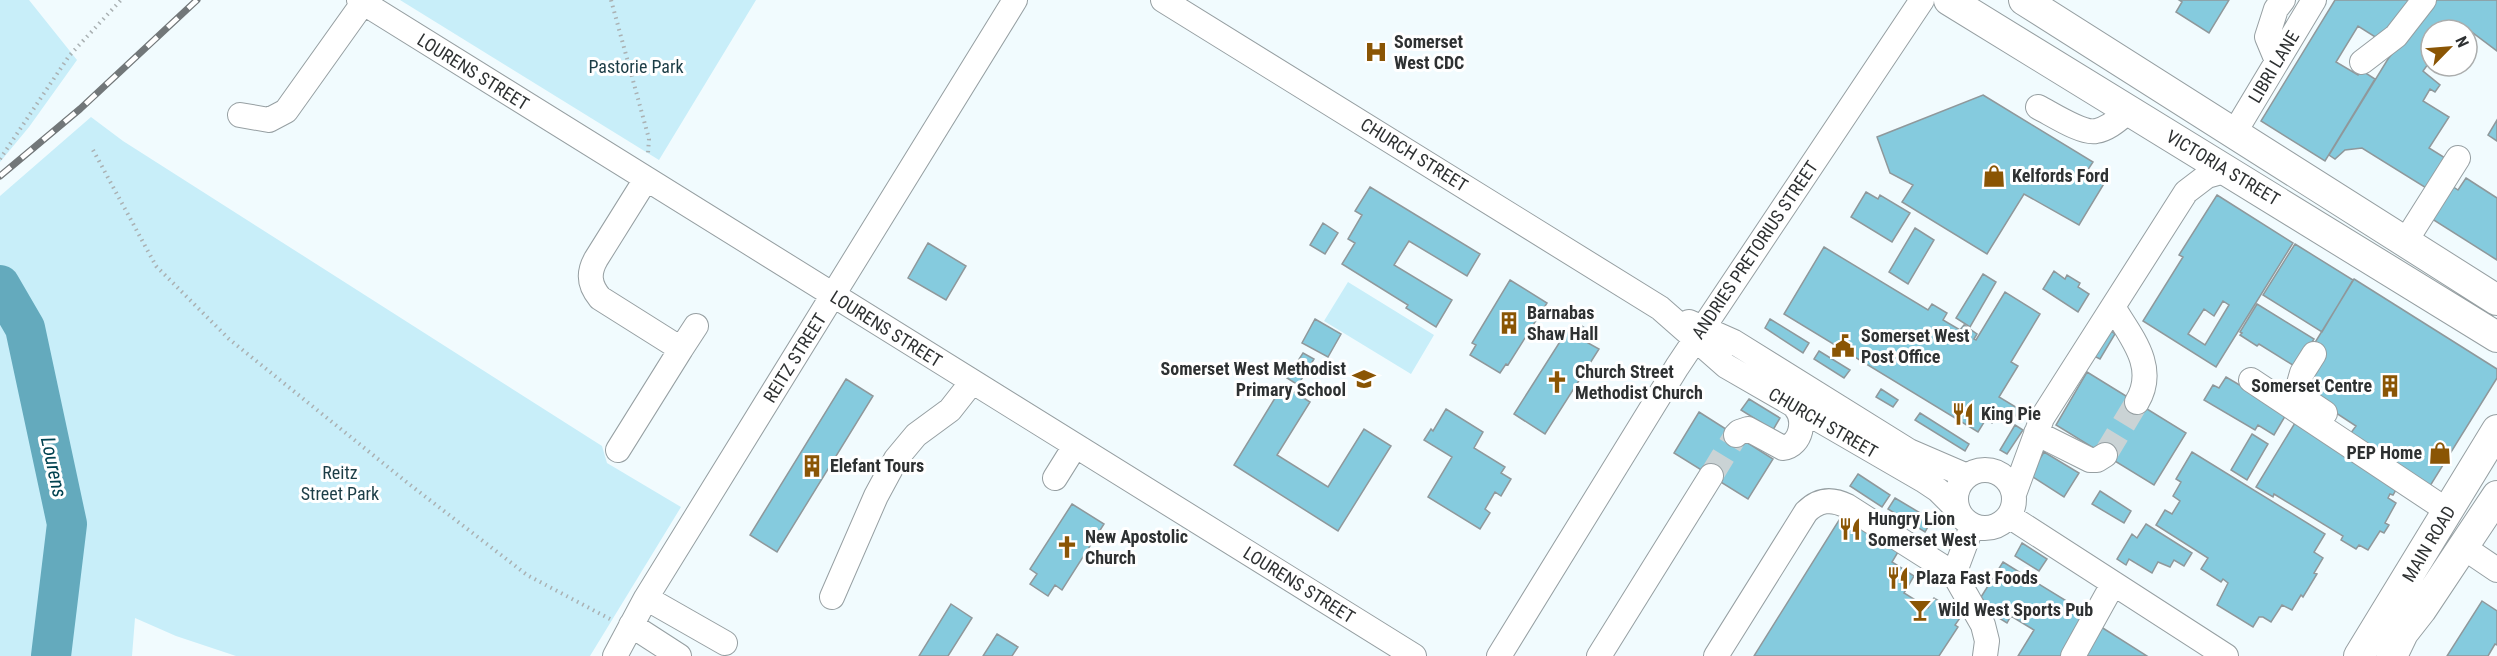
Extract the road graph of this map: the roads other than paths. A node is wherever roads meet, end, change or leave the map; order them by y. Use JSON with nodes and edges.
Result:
{"nodes":[{"id":1,"x":1014,"y":0,"type":"edge"},
{"id":2,"x":1163,"y":0,"type":"edge"},
{"id":3,"x":1922,"y":0,"type":"edge"},
{"id":4,"x":1949,"y":0,"type":"edge"},
{"id":5,"x":2024,"y":0,"type":"edge"},
{"id":6,"x":2283,"y":0,"type":"edge"},
{"id":7,"x":2314,"y":0,"type":"edge"},
{"id":8,"x":2424,"y":0,"type":"edge"},
{"id":9,"x":361,"y":1,"type":"edge"},
{"id":10,"x":2277,"y":61,"type":"junction"},
{"id":11,"x":2362,"y":63,"type":"dead end"},
{"id":12,"x":2038,"y":107,"type":"dead end"},
{"id":13,"x":2129,"y":111,"type":"junction"},
{"id":14,"x":240,"y":115,"type":"dead end"},
{"id":15,"x":2233,"y":135,"type":"junction"},
{"id":16,"x":2458,"y":158,"type":"dead end"},
{"id":17,"x":2228,"y":170,"type":"junction"},
{"id":18,"x":646,"y":179,"type":"junction"},
{"id":19,"x":2405,"y":242,"type":"junction"},
{"id":20,"x":833,"y":296,"type":"junction"},
{"id":21,"x":2497,"y":300,"type":"edge"},
{"id":22,"x":2113,"y":307,"type":"junction"},
{"id":23,"x":696,"y":326,"type":"dead end"},
{"id":24,"x":1700,"y":333,"type":"junction"},
{"id":25,"x":2497,"y":337,"type":"edge"},
{"id":26,"x":681,"y":349,"type":"junction"},
{"id":27,"x":2314,"y":354,"type":"dead end"},
{"id":28,"x":2251,"y":380,"type":"dead end"},
{"id":29,"x":972,"y":382,"type":"junction"},
{"id":30,"x":2137,"y":402,"type":"tunnel mouth"},
{"id":31,"x":1795,"y":407,"type":"junction"},
{"id":32,"x":2497,"y":430,"type":"edge"},
{"id":33,"x":2329,"y":432,"type":"junction"},
{"id":34,"x":2036,"y":434,"type":"junction"},
{"id":35,"x":1736,"y":435,"type":"dead end"},
{"id":36,"x":1075,"y":446,"type":"junction"},
{"id":37,"x":618,"y":450,"type":"dead end"},
{"id":38,"x":2105,"y":455,"type":"dead end"},
{"id":39,"x":1711,"y":476,"type":"tunnel mouth"},
{"id":40,"x":1967,"y":476,"type":"junction"},
{"id":41,"x":1055,"y":478,"type":"dead end"},
{"id":42,"x":2497,"y":496,"type":"edge"},
{"id":43,"x":2011,"y":505,"type":"junction"},
{"id":44,"x":2448,"y":511,"type":"junction"},
{"id":45,"x":1964,"y":517,"type":"junction"},
{"id":46,"x":2463,"y":547,"type":"junction"},
{"id":47,"x":2497,"y":570,"type":"edge"},
{"id":48,"x":1954,"y":574,"type":"junction"},
{"id":49,"x":2113,"y":584,"type":"junction"},
{"id":50,"x":832,"y":597,"type":"dead end"},
{"id":51,"x":646,"y":598,"type":"junction"},
{"id":52,"x":2421,"y":610,"type":"junction"},
{"id":53,"x":630,"y":627,"type":"junction"},
{"id":54,"x":725,"y":643,"type":"dead end"},
{"id":55,"x":615,"y":656,"type":"edge"},
{"id":56,"x":679,"y":656,"type":"edge"},
{"id":57,"x":1414,"y":656,"type":"edge"},
{"id":58,"x":1499,"y":656,"type":"edge"},
{"id":59,"x":1599,"y":656,"type":"edge"},
{"id":60,"x":1716,"y":656,"type":"edge"},
{"id":61,"x":1985,"y":656,"type":"edge"},
{"id":62,"x":2073,"y":656,"type":"edge"},
{"id":63,"x":2226,"y":656,"type":"edge"},
{"id":64,"x":2359,"y":656,"type":"edge"},
{"id":65,"x":2392,"y":656,"type":"edge"},
{"id":66,"x":2406,"y":656,"type":"edge"}],
"edges":[{"from":1,"to":20,"type":"street","name":"REITZ STREET"},
{"from":2,"to":24,"type":"street","name":"CHURCH STREET"},
{"from":3,"to":24,"type":"street","name":"ANDRIES PRETORIUS STREET"},
{"from":4,"to":13,"type":"main road","name":"VICTORIA STREET"},
{"from":5,"to":15,"type":"main road","name":"VICTORIA STREET"},
{"from":6,"to":10,"type":"street"},
{"from":7,"to":10,"type":"street","name":"LIBRI LANE"},
{"from":8,"to":11,"type":"street"},
{"from":9,"to":14,"type":"street"},
{"from":9,"to":18,"type":"street","name":"LOURENS STREET"},
{"from":10,"to":15,"type":"street","name":"LIBRI LANE"},
{"from":12,"to":13,"type":"street"},
{"from":13,"to":17,"type":"main road","name":"VICTORIA STREET"},
{"from":15,"to":19,"type":"main road","name":"VICTORIA STREET"},
{"from":16,"to":19,"type":"street"},
{"from":17,"to":22,"type":"street"},
{"from":17,"to":25,"type":"main road","name":"VICTORIA STREET"},
{"from":18,"to":20,"type":"street","name":"LOURENS STREET"},
{"from":18,"to":26,"type":"street"},
{"from":19,"to":21,"type":"main road","name":"VICTORIA STREET"},
{"from":20,"to":29,"type":"street","name":"LOURENS STREET"},
{"from":20,"to":51,"type":"street","name":"REITZ STREET"},
{"from":22,"to":30,"type":"street"},
{"from":22,"to":34,"type":"street"},
{"from":23,"to":26,"type":"street"},
{"from":24,"to":31,"type":"street","name":"CHURCH STREET"},
{"from":24,"to":40,"type":"street","name":"CHURCH STREET"},
{"from":24,"to":58,"type":"street","name":"ANDRIES PRETORIUS STREET"},
{"from":26,"to":37,"type":"street"},
{"from":27,"to":33,"type":"street"},
{"from":28,"to":33,"type":"street"},
{"from":29,"to":36,"type":"street","name":"LOURENS STREET"},
{"from":29,"to":50,"type":"street"},
{"from":31,"to":35,"type":"street"},
{"from":31,"to":45,"type":"street","name":"CHURCH STREET"},
{"from":32,"to":44,"type":"main road","name":"MAIN ROAD"},
{"from":33,"to":44,"type":"street"},
{"from":34,"to":38,"type":"street"},
{"from":34,"to":43,"type":"street"},
{"from":36,"to":41,"type":"street"},
{"from":36,"to":57,"type":"street","name":"LOURENS STREET"},
{"from":39,"to":59,"type":"street"},
{"from":40,"to":43,"type":"street"},
{"from":40,"to":45,"type":"street"},
{"from":42,"to":46,"type":"main road","name":"MAIN ROAD"},
{"from":43,"to":45,"type":"street"},
{"from":43,"to":49,"type":"street"},
{"from":44,"to":64,"type":"main road","name":"MAIN ROAD"},
{"from":45,"to":48,"type":"street"},
{"from":46,"to":47,"type":"street"},
{"from":46,"to":52,"type":"main road","name":"MAIN ROAD"},
{"from":48,"to":60,"type":"street"},
{"from":48,"to":61,"type":"street"},
{"from":49,"to":62,"type":"street"},
{"from":49,"to":63,"type":"street"},
{"from":51,"to":53,"type":"street","name":"REITZ STREET"},
{"from":51,"to":54,"type":"street"},
{"from":52,"to":65,"type":"main road","name":"MAIN ROAD"},
{"from":52,"to":66,"type":"main road"},
{"from":53,"to":55,"type":"street","name":"REITZ STREET"},
{"from":53,"to":56,"type":"street"}]}
